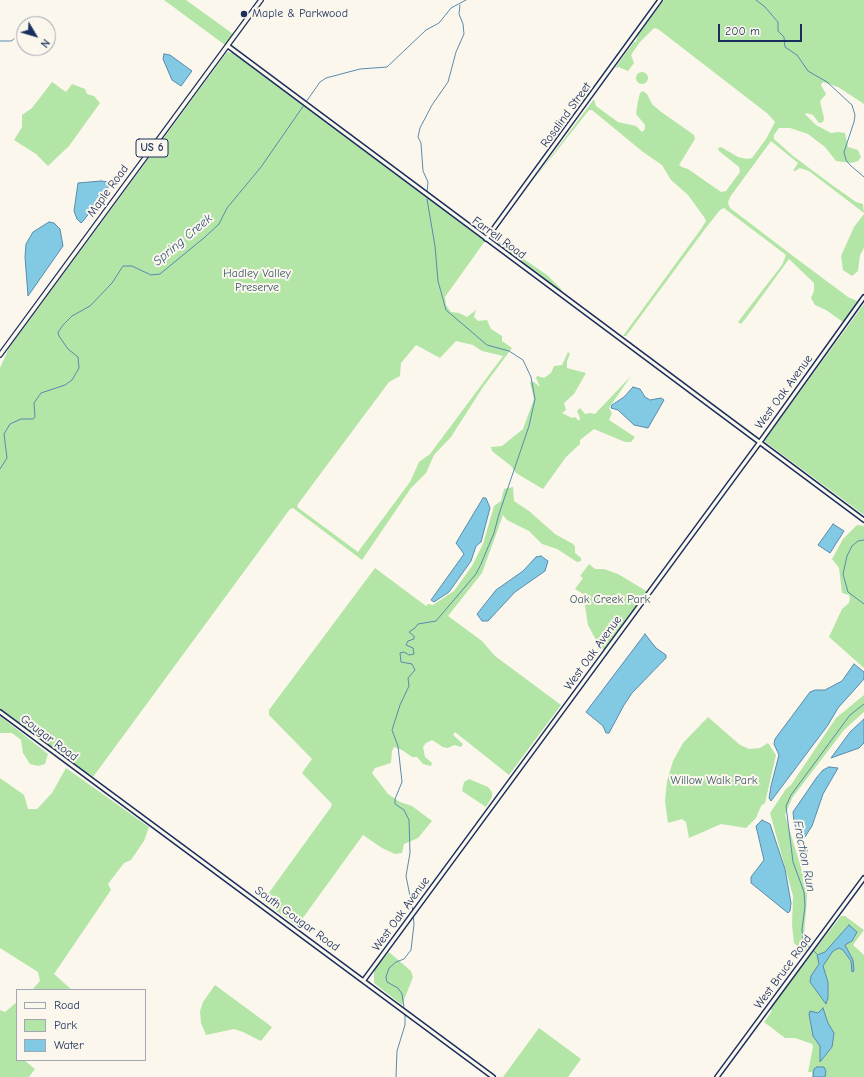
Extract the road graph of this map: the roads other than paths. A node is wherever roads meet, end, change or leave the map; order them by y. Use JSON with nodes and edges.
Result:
{"nodes":[{"id":1,"x":261,"y":0,"type":"edge"},
{"id":2,"x":660,"y":0,"type":"edge"},
{"id":3,"x":228,"y":46,"type":"junction"},
{"id":4,"x":486,"y":239,"type":"junction"},
{"id":5,"x":864,"y":297,"type":"edge"},
{"id":6,"x":0,"y":355,"type":"edge"},
{"id":7,"x":760,"y":442,"type":"junction"},
{"id":8,"x":864,"y":520,"type":"edge"},
{"id":9,"x":0,"y":712,"type":"edge"},
{"id":10,"x":87,"y":778,"type":"joint"},
{"id":11,"x":864,"y":878,"type":"edge"},
{"id":12,"x":364,"y":980,"type":"junction"},
{"id":13,"x":493,"y":1077,"type":"edge"},
{"id":14,"x":717,"y":1077,"type":"edge"}],
"edges":[{"from":1,"to":3,"type":"main road","name":"Maple Road","number":"US 6"},
{"from":2,"to":4,"type":"street","name":"Rosalind Street"},
{"from":3,"to":4,"type":"street","name":"Farrell Road"},
{"from":3,"to":6,"type":"main road","name":"Maple Road","number":"US 6"},
{"from":4,"to":7,"type":"street","name":"Farrell Road"},
{"from":5,"to":7,"type":"street","name":"West Oak Avenue"},
{"from":7,"to":8,"type":"street","name":"Farrell Road"},
{"from":7,"to":12,"type":"street","name":"West Oak Avenue"},
{"from":9,"to":10,"type":"street","name":"Gougar Road"},
{"from":10,"to":12,"type":"street","name":"South Gougar Road"},
{"from":11,"to":14,"type":"street","name":"West Bruce Road"},
{"from":12,"to":13,"type":"street","name":"South Gougar Road"}]}
